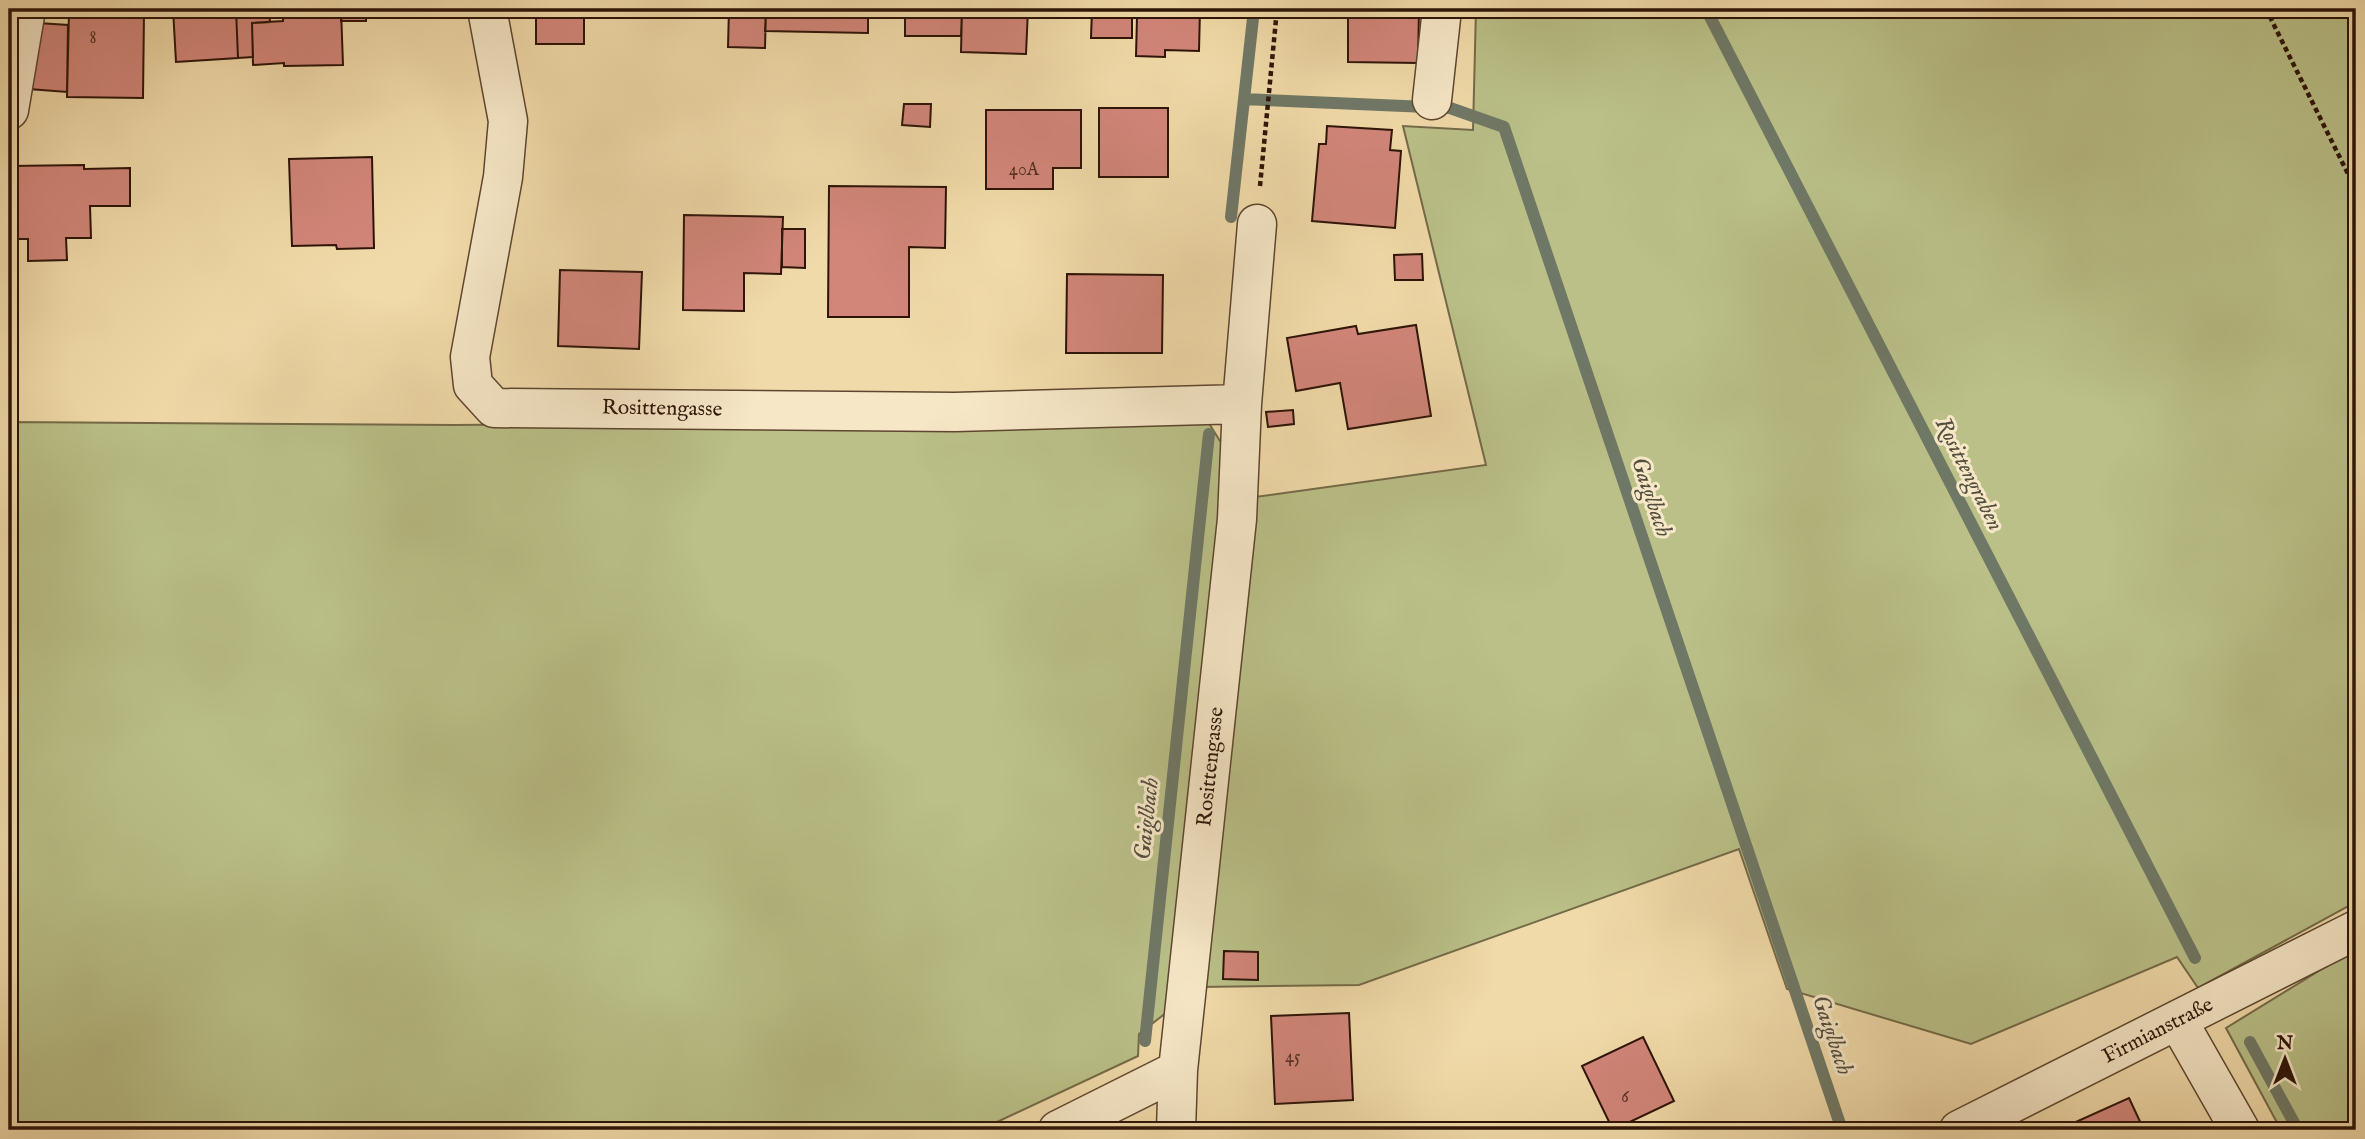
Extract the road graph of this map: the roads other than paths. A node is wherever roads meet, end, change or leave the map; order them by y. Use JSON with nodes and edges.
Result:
{"nodes":[{"id":1,"x":26,"y":9,"type":"edge"},
{"id":2,"x":487,"y":9,"type":"edge"},
{"id":3,"x":1442,"y":9,"type":"edge"},
{"id":4,"x":1432,"y":100,"type":"dead end"},
{"id":5,"x":9,"y":110,"type":"edge"},
{"id":6,"x":1256,"y":224,"type":"road end"},
{"id":7,"x":1242,"y":404,"type":"junction"},
{"id":8,"x":2356,"y":930,"type":"edge"},
{"id":9,"x":2178,"y":1021,"type":"junction"},
{"id":10,"x":1178,"y":1070,"type":"junction"},
{"id":11,"x":1058,"y":1130,"type":"edge"},
{"id":12,"x":1176,"y":1130,"type":"edge"},
{"id":13,"x":1959,"y":1130,"type":"edge"},
{"id":14,"x":2240,"y":1130,"type":"edge"}],
"edges":[{"from":1,"to":5,"type":"street"},
{"from":2,"to":7,"type":"street","name":"Rosittengasse"},
{"from":3,"to":4,"type":"street"},
{"from":6,"to":7,"type":"street","name":"Rosittengasse"},
{"from":7,"to":10,"type":"street","name":"Rosittengasse"},
{"from":8,"to":9,"type":"street","name":"Firmianstraße"},
{"from":9,"to":13,"type":"street","name":"Firmianstraße"},
{"from":9,"to":14,"type":"street"},
{"from":10,"to":11,"type":"street"},
{"from":10,"to":12,"type":"street","name":"Rosittengasse"}]}
